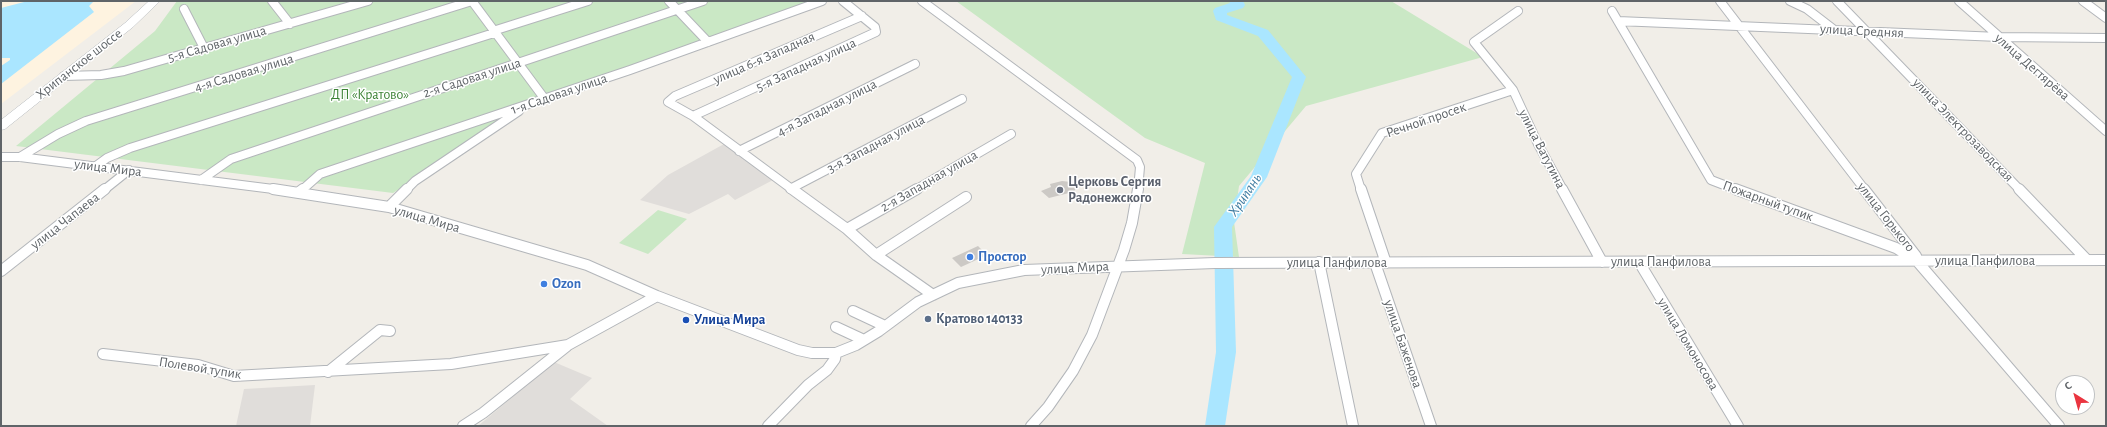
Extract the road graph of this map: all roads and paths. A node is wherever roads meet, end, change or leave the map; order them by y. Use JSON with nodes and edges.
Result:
{"nodes":[{"id":1,"x":156,"y":1,"type":"edge"},
{"id":2,"x":272,"y":1,"type":"edge"},
{"id":3,"x":368,"y":1,"type":"edge"},
{"id":4,"x":472,"y":1,"type":"edge"},
{"id":5,"x":588,"y":1,"type":"edge"},
{"id":6,"x":669,"y":1,"type":"edge"},
{"id":7,"x":703,"y":1,"type":"edge"},
{"id":8,"x":822,"y":1,"type":"edge"},
{"id":9,"x":843,"y":1,"type":"edge"},
{"id":10,"x":922,"y":1,"type":"edge"},
{"id":11,"x":1720,"y":1,"type":"edge"},
{"id":12,"x":1790,"y":1,"type":"edge"},
{"id":13,"x":1837,"y":1,"type":"edge"},
{"id":14,"x":1959,"y":1,"type":"edge"},
{"id":15,"x":2083,"y":1,"type":"edge"},
{"id":16,"x":184,"y":9,"type":"dead end"},
{"id":17,"x":678,"y":9,"type":"junction"},
{"id":18,"x":1518,"y":11,"type":"dead end"},
{"id":19,"x":1612,"y":11,"type":"dead end"},
{"id":20,"x":862,"y":16,"type":"junction"},
{"id":21,"x":2106,"y":18,"type":"edge"},
{"id":22,"x":1618,"y":21,"type":"junction"},
{"id":23,"x":290,"y":24,"type":"junction"},
{"id":24,"x":1740,"y":27,"type":"junction"},
{"id":25,"x":1834,"y":30,"type":"junction"},
{"id":26,"x":494,"y":32,"type":"junction"},
{"id":27,"x":1867,"y":32,"type":"junction"},
{"id":28,"x":1999,"y":37,"type":"junction"},
{"id":29,"x":2106,"y":38,"type":"edge"},
{"id":30,"x":708,"y":42,"type":"junction"},
{"id":31,"x":204,"y":48,"type":"junction"},
{"id":32,"x":517,"y":64,"type":"junction"},
{"id":33,"x":914,"y":64,"type":"dead end"},
{"id":34,"x":64,"y":76,"type":"junction"},
{"id":35,"x":1513,"y":90,"type":"junction"},
{"id":36,"x":544,"y":98,"type":"junction"},
{"id":37,"x":962,"y":99,"type":"dead end"},
{"id":38,"x":534,"y":102,"type":"junction"},
{"id":39,"x":693,"y":116,"type":"junction"},
{"id":40,"x":1,"y":126,"type":"edge"},
{"id":41,"x":2106,"y":131,"type":"edge"},
{"id":42,"x":1010,"y":134,"type":"dead end"},
{"id":43,"x":739,"y":152,"type":"junction"},
{"id":44,"x":1,"y":157,"type":"edge"},
{"id":45,"x":20,"y":157,"type":"junction"},
{"id":46,"x":96,"y":166,"type":"junction"},
{"id":47,"x":129,"y":170,"type":"junction"},
{"id":48,"x":201,"y":180,"type":"junction"},
{"id":49,"x":790,"y":188,"type":"junction"},
{"id":50,"x":299,"y":192,"type":"junction"},
{"id":51,"x":966,"y":197,"type":"dead end"},
{"id":52,"x":389,"y":207,"type":"junction"},
{"id":53,"x":847,"y":229,"type":"junction"},
{"id":54,"x":876,"y":255,"type":"junction"},
{"id":55,"x":2087,"y":260,"type":"junction"},
{"id":56,"x":2106,"y":260,"type":"edge"},
{"id":57,"x":1917,"y":261,"type":"junction"},
{"id":58,"x":1319,"y":262,"type":"junction"},
{"id":59,"x":1602,"y":262,"type":"junction"},
{"id":60,"x":1639,"y":262,"type":"junction"},
{"id":61,"x":1215,"y":263,"type":"joint"},
{"id":62,"x":1375,"y":263,"type":"junction"},
{"id":63,"x":1386,"y":263,"type":"junction"},
{"id":64,"x":1117,"y":266,"type":"junction"},
{"id":65,"x":1,"y":271,"type":"edge"},
{"id":66,"x":933,"y":295,"type":"junction"},
{"id":67,"x":657,"y":296,"type":"junction"},
{"id":68,"x":853,"y":311,"type":"dead end"},
{"id":69,"x":885,"y":326,"type":"junction"},
{"id":70,"x":836,"y":327,"type":"dead end"},
{"id":71,"x":390,"y":331,"type":"dead end"},
{"id":72,"x":864,"y":340,"type":"junction"},
{"id":73,"x":568,"y":345,"type":"junction"},
{"id":74,"x":836,"y":353,"type":"junction"},
{"id":75,"x":103,"y":354,"type":"dead end"},
{"id":76,"x":324,"y":372,"type":"junction"},
{"id":77,"x":464,"y":426,"type":"edge"},
{"id":78,"x":768,"y":426,"type":"edge"},
{"id":79,"x":1031,"y":426,"type":"edge"},
{"id":80,"x":1353,"y":426,"type":"edge"},
{"id":81,"x":1431,"y":426,"type":"edge"},
{"id":82,"x":1738,"y":426,"type":"edge"},
{"id":83,"x":2059,"y":426,"type":"edge"}],
"edges":[{"from":1,"to":34,"type":"main road","name":"Хрипанское шоссе"},
{"from":2,"to":23,"type":"street"},
{"from":3,"to":23,"type":"street","name":"5-я Садовая улица"},
{"from":4,"to":26,"type":"street"},
{"from":4,"to":45,"type":"street","name":"4-я Садовая улица"},
{"from":5,"to":26,"type":"street"},
{"from":6,"to":17,"type":"street"},
{"from":7,"to":17,"type":"street","name":"2-я Садовая улица"},
{"from":8,"to":30,"type":"street","name":"1-я Садовая улица"},
{"from":9,"to":20,"type":"street","name":"5-я Западная улица"},
{"from":10,"to":64,"type":"street"},
{"from":11,"to":24,"type":"street","name":"улица Горького"},
{"from":12,"to":25,"type":"street"},
{"from":13,"to":27,"type":"street","name":"улица Электрозаводская"},
{"from":14,"to":28,"type":"street","name":"улица Дегтярёва"},
{"from":15,"to":21,"type":"street"},
{"from":16,"to":31,"type":"street"},
{"from":17,"to":30,"type":"street"},
{"from":17,"to":32,"type":"street","name":"2-я Садовая улица"},
{"from":18,"to":35,"type":"street","name":"улица Ватутина"},
{"from":19,"to":22,"type":"street","name":"Пожарный тупик"},
{"from":20,"to":39,"type":"street","name":"5-я Западная улица"},
{"from":20,"to":39,"type":"street","name":"улица 6-я Западная"},
{"from":22,"to":24,"type":"street","name":"улица Средняя"},
{"from":22,"to":57,"type":"street","name":"Пожарный тупик"},
{"from":23,"to":31,"type":"street","name":"5-я Садовая улица"},
{"from":24,"to":25,"type":"street","name":"улица Средняя"},
{"from":24,"to":57,"type":"street","name":"улица Горького"},
{"from":25,"to":27,"type":"street","name":"улица Средняя"},
{"from":26,"to":32,"type":"street"},
{"from":26,"to":46,"type":"street"},
{"from":27,"to":28,"type":"street","name":"улица Средняя"},
{"from":27,"to":55,"type":"street","name":"улица Электрозаводская"},
{"from":28,"to":29,"type":"street","name":"улица Средняя"},
{"from":28,"to":41,"type":"street","name":"улица Дегтярёва"},
{"from":30,"to":36,"type":"street","name":"1-я Садовая улица"},
{"from":31,"to":34,"type":"street","name":"5-я Садовая улица"},
{"from":32,"to":36,"type":"street"},
{"from":32,"to":48,"type":"street","name":"2-я Садовая улица"},
{"from":33,"to":43,"type":"street","name":"4-я Западная улица"},
{"from":34,"to":40,"type":"main road","name":"Хрипанское шоссе"},
{"from":35,"to":59,"type":"street","name":"улица Ватутина"},
{"from":35,"to":63,"type":"street","name":"Речной просек"},
{"from":36,"to":38,"type":"street","name":"1-я Садовая улица"},
{"from":37,"to":49,"type":"street","name":"3-я Западная улица"},
{"from":38,"to":50,"type":"street","name":"1-я Садовая улица"},
{"from":38,"to":52,"type":"street"},
{"from":39,"to":43,"type":"street"},
{"from":42,"to":53,"type":"street","name":"2-я Западная улица"},
{"from":43,"to":49,"type":"street"},
{"from":44,"to":45,"type":"street","name":"улица Мира"},
{"from":45,"to":46,"type":"street","name":"улица Мира"},
{"from":46,"to":47,"type":"street","name":"улица Мира"},
{"from":47,"to":48,"type":"street","name":"улица Мира"},
{"from":47,"to":65,"type":"street","name":"улица Чапаева"},
{"from":48,"to":50,"type":"street","name":"улица Мира"},
{"from":49,"to":53,"type":"street"},
{"from":50,"to":52,"type":"street","name":"улица Мира"},
{"from":51,"to":54,"type":"street"},
{"from":52,"to":67,"type":"street","name":"улица Мира"},
{"from":53,"to":54,"type":"street"},
{"from":54,"to":66,"type":"street"},
{"from":55,"to":56,"type":"street","name":"улица Панфилова"},
{"from":55,"to":57,"type":"street","name":"улица Панфилова"},
{"from":57,"to":60,"type":"street","name":"улица Панфилова"},
{"from":57,"to":83,"type":"street","name":"улица Горького"},
{"from":58,"to":61,"type":"street","name":"улица Панфилова"},
{"from":58,"to":62,"type":"street","name":"улица Панфилова"},
{"from":58,"to":80,"type":"street"},
{"from":59,"to":60,"type":"street","name":"улица Панфилова"},
{"from":59,"to":63,"type":"street","name":"улица Панфилова"},
{"from":60,"to":82,"type":"street","name":"улица Ломоносова"},
{"from":61,"to":64,"type":"street","name":"улица Мира"},
{"from":62,"to":63,"type":"street","name":"улица Панфилова"},
{"from":62,"to":81,"type":"street","name":"улица Баженова"},
{"from":64,"to":66,"type":"street","name":"улица Мира"},
{"from":64,"to":79,"type":"street"},
{"from":66,"to":69,"type":"street","name":"улица Мира"},
{"from":67,"to":73,"type":"street"},
{"from":67,"to":74,"type":"street","name":"улица Мира"},
{"from":68,"to":69,"type":"street"},
{"from":69,"to":72,"type":"street","name":"улица Мира"},
{"from":70,"to":72,"type":"street"},
{"from":71,"to":76,"type":"street"},
{"from":72,"to":74,"type":"street","name":"улица Мира"},
{"from":73,"to":76,"type":"street","name":"Полевой тупик"},
{"from":73,"to":77,"type":"street"},
{"from":74,"to":78,"type":"street"},
{"from":75,"to":76,"type":"street","name":"Полевой тупик"}]}
